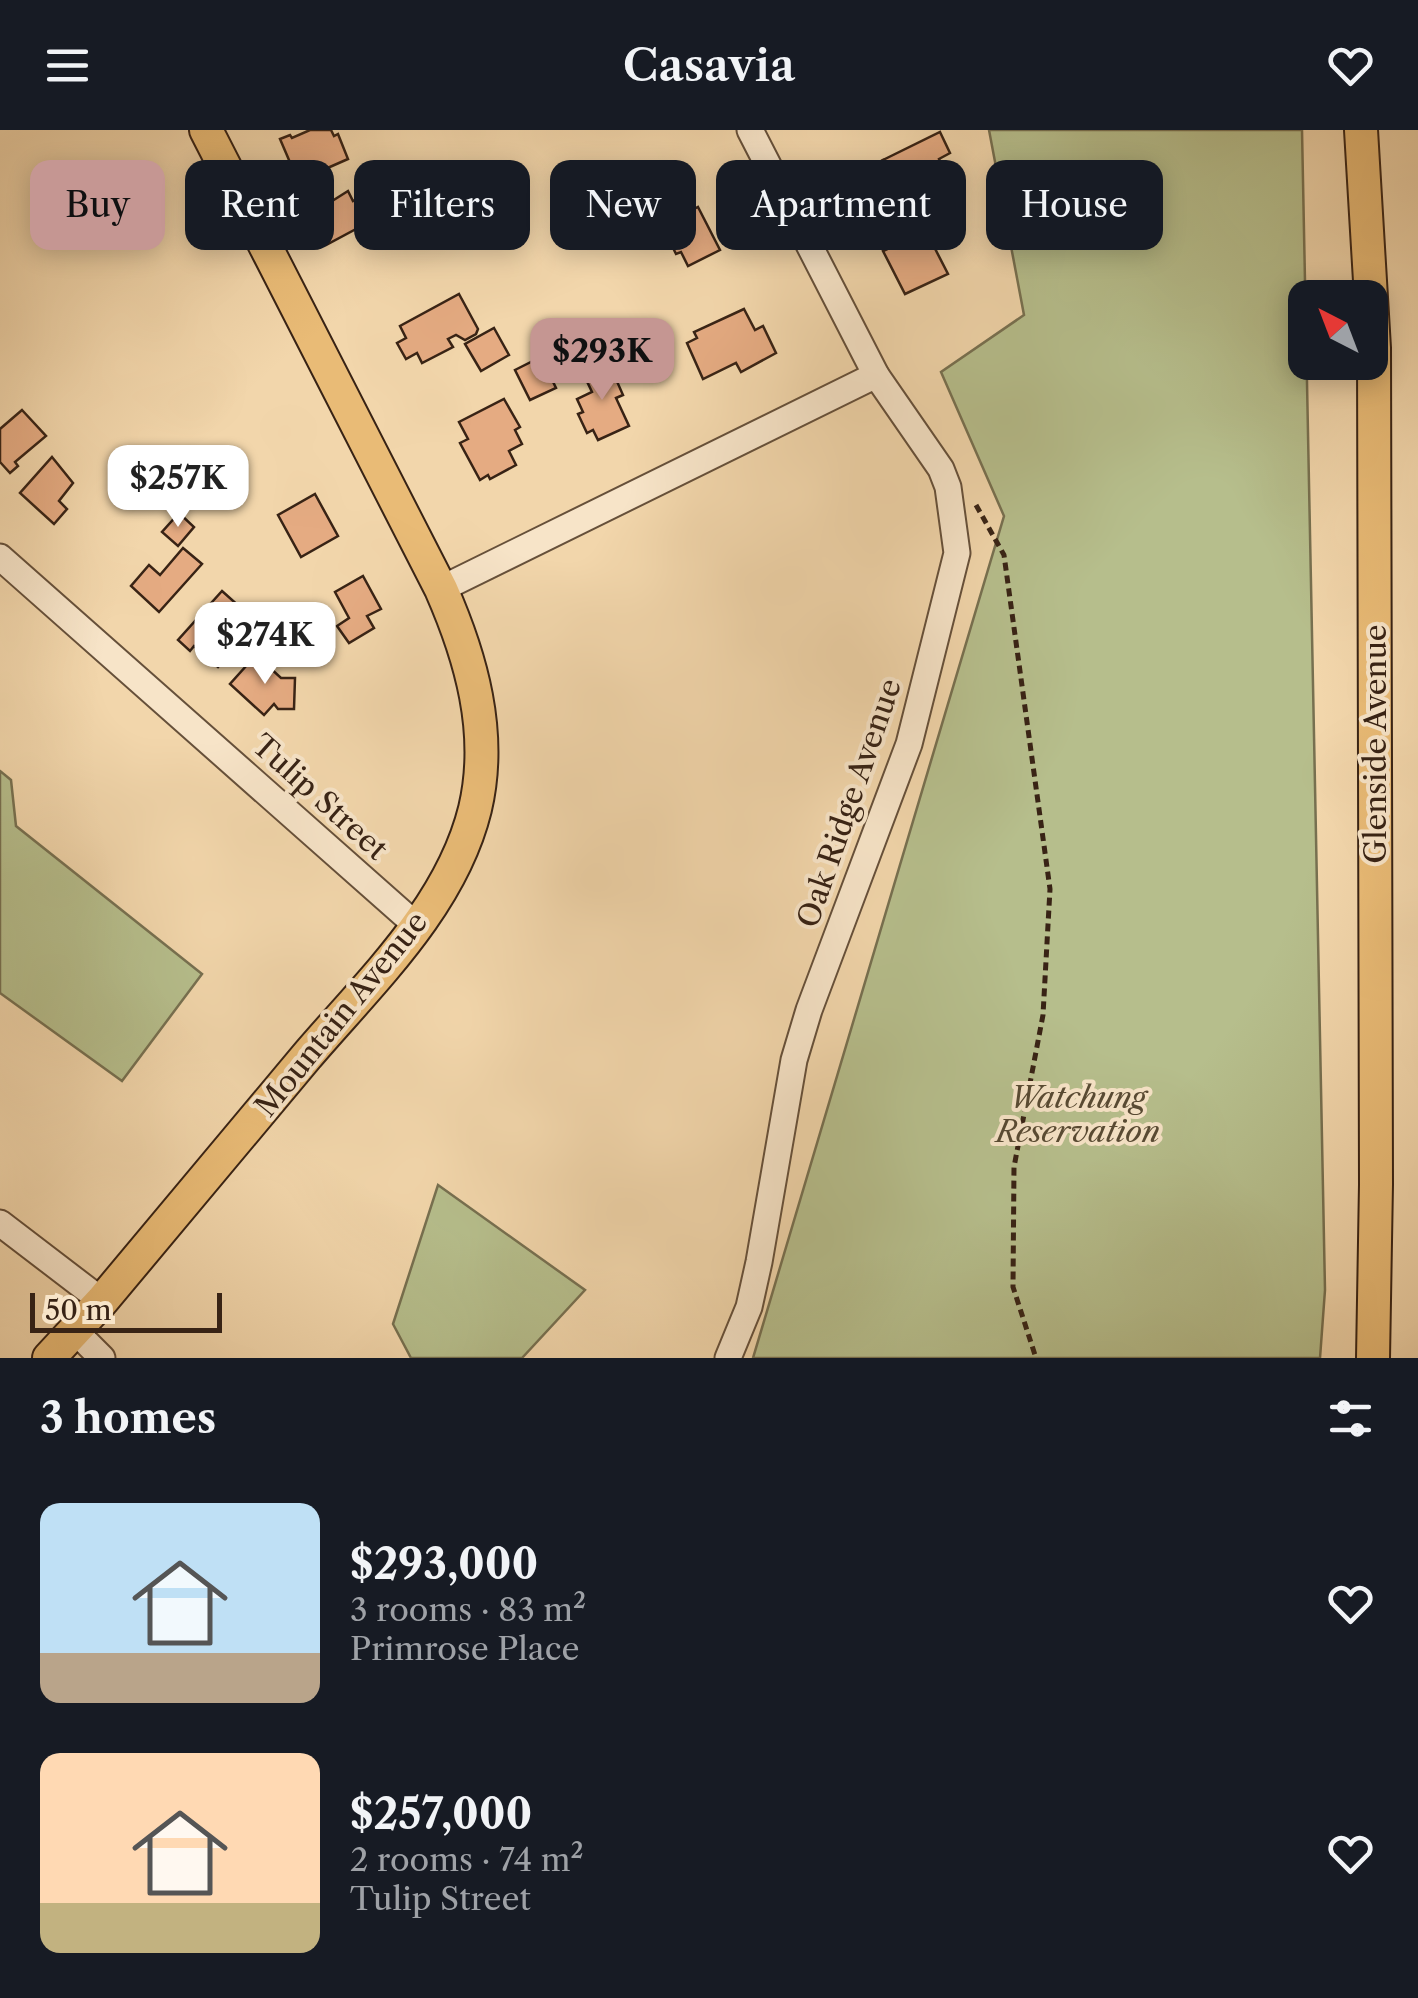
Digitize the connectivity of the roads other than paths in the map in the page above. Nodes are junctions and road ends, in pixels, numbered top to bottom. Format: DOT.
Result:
graph roads {
  1 [pos="206,130"];
  2 [pos="750,130"];
  3 [pos="1361,130"];
  4 [pos="876,376"];
  5 [pos="0,557"];
  6 [pos="442,588"];
  7 [pos="417,926"];
  8 [pos="0,1223"];
  9 [pos="102,1301"];
  10 [pos="73,1344"];
  11 [pos="49,1358"];
  12 [pos="102,1358"];
  13 [pos="728,1358"];
  14 [pos="1373,1358"];
  1 -- 6 [label="main road, Mountain Avenue"];
  2 -- 4 [label="street, Oak Ridge Avenue"];
  3 -- 14 [label="main road, Glenside Avenue"];
  4 -- 6 [label="street"];
  4 -- 13 [label="street, Oak Ridge Avenue"];
  5 -- 7 [label="street, Tulip Street"];
  6 -- 7 [label="main road, Mountain Avenue"];
  7 -- 9 [label="main road, Mountain Avenue"];
  8 -- 9 [label="street"];
  9 -- 10 [label="main road, Mountain Avenue"];
  10 -- 11 [label="main road, Mountain Avenue"];
  10 -- 12 [label="street"];
}
